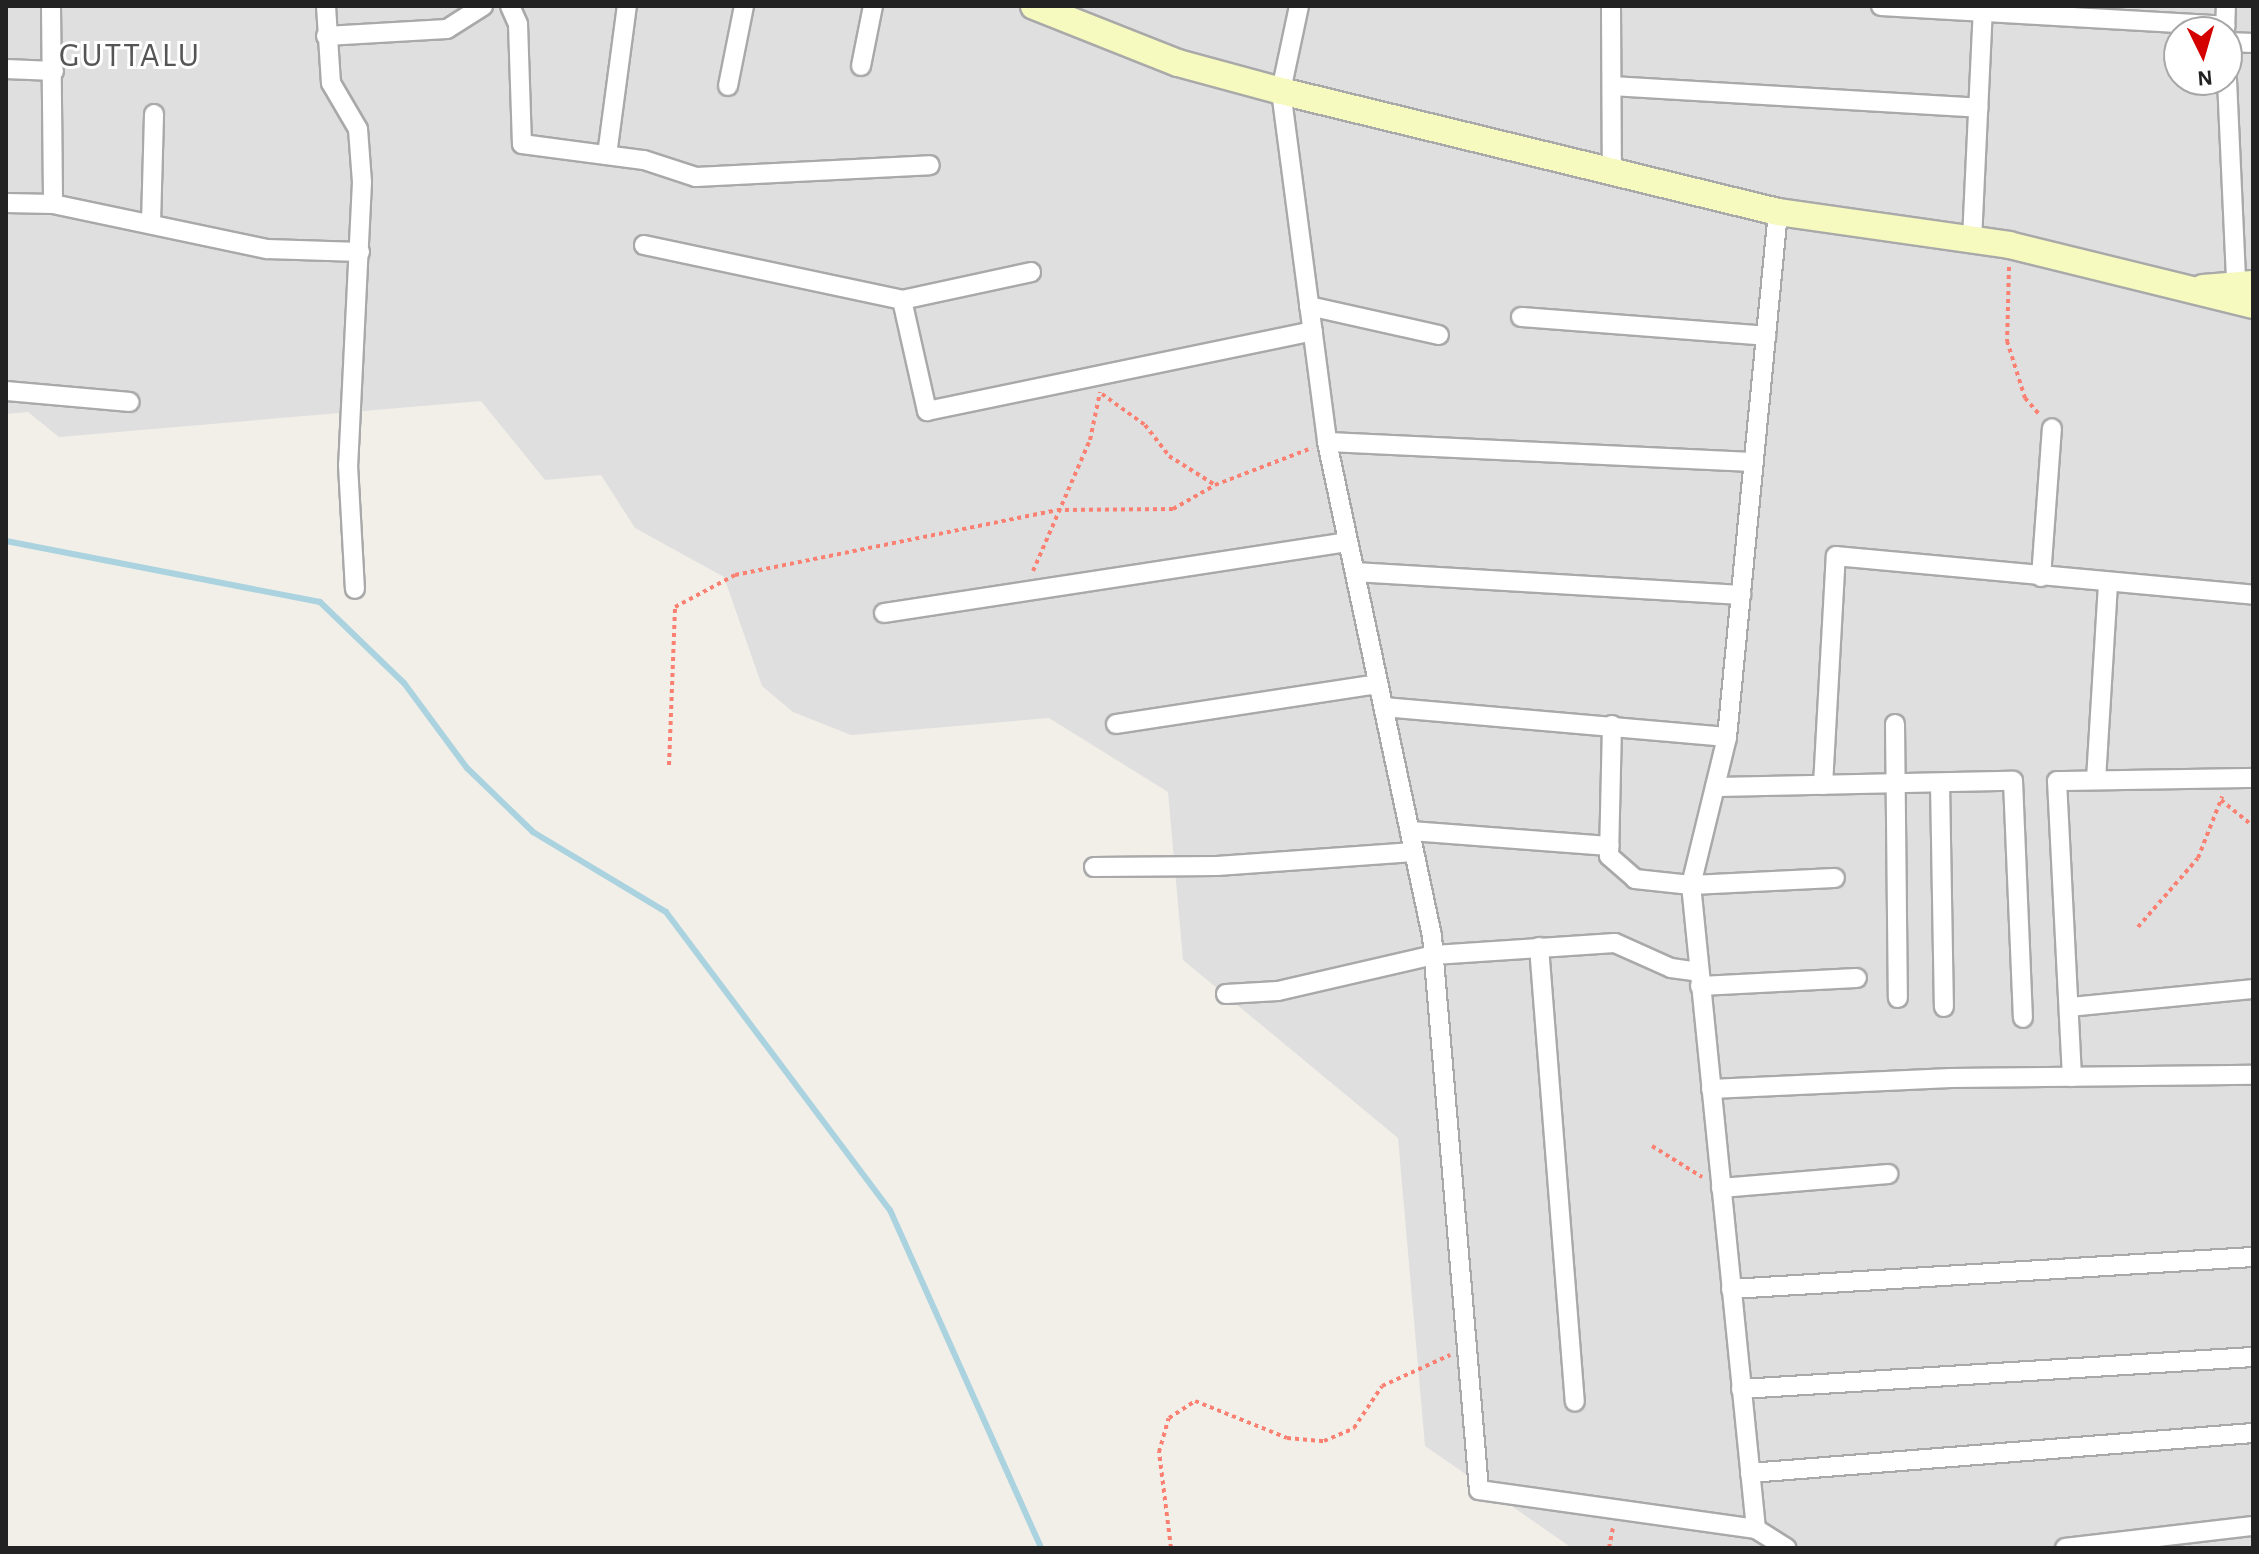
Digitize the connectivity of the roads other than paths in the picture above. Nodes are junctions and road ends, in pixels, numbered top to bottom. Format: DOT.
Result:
graph roads {
  1 [pos="51,6"];
  2 [pos="326,6"];
  3 [pos="483,6"];
  4 [pos="510,6"];
  5 [pos="627,6"];
  6 [pos="744,6"];
  7 [pos="873,6"];
  8 [pos="1034,6"];
  9 [pos="1299,6"];
  10 [pos="1611,6"];
  11 [pos="1881,6"];
  12 [pos="1983,9"];
  13 [pos="2163,27"];
  14 [pos="326,36"];
  15 [pos="861,66"];
  16 [pos="6,69"];
  17 [pos="54,71"];
  18 [pos="728,86"];
  19 [pos="1612,86"];
  20 [pos="1281,91"];
  21 [pos="2228,96"];
  22 [pos="1978,108"];
  23 [pos="154,114"];
  24 [pos="607,155"];
  25 [pos="930,165"];
  26 [pos="1612,172"];
  27 [pos="6,203"];
  28 [pos="53,204"];
  29 [pos="1778,212"];
  30 [pos="151,223"];
  31 [pos="1972,240"];
  32 [pos="644,245"];
  33 [pos="360,252"];
  34 [pos="1031,272"];
  35 [pos="2244,283"];
  36 [pos="2203,288"];
  37 [pos="902,300"];
  38 [pos="2253,305"];
  39 [pos="1309,306"];
  40 [pos="1521,317"];
  41 [pos="1313,331"];
  42 [pos="1439,335"];
  43 [pos="1766,336"];
  44 [pos="6,391"];
  45 [pos="130,402"];
  46 [pos="2052,428"];
  47 [pos="1327,442"];
  48 [pos="1754,462"];
  49 [pos="1348,542"];
  50 [pos="1355,572"];
  51 [pos="2041,577"];
  52 [pos="2108,584"];
  53 [pos="355,589"];
  54 [pos="1741,595"];
  55 [pos="2253,595"];
  56 [pos="884,613"];
  57 [pos="1378,684"];
  58 [pos="1384,707"];
  59 [pos="1116,724"];
  60 [pos="1895,724"];
  61 [pos="1612,725"];
  62 [pos="1727,737"];
  63 [pos="2253,778"];
  64 [pos="2096,780"];
  65 [pos="1896,783"];
  66 [pos="1940,783"];
  67 [pos="1823,785"];
  68 [pos="1715,787"];
  69 [pos="1410,831"];
  70 [pos="1609,846"];
  71 [pos="1414,852"];
  72 [pos="1094,867"];
  73 [pos="1835,878"];
  74 [pos="1691,885"];
  75 [pos="1539,947"];
  76 [pos="1434,955"];
  77 [pos="1857,978"];
  78 [pos="1700,979"];
  79 [pos="2253,989"];
  80 [pos="1226,994"];
  81 [pos="1898,998"];
  82 [pos="1944,1007"];
  83 [pos="2070,1007"];
  84 [pos="2023,1018"];
  85 [pos="2253,1075"];
  86 [pos="2072,1077"];
  87 [pos="1711,1089"];
  88 [pos="1888,1174"];
  89 [pos="1720,1183"];
  90 [pos="2253,1257"];
  91 [pos="1731,1289"];
  92 [pos="2253,1357"];
  93 [pos="1741,1389"];
  94 [pos="1575,1402"];
  95 [pos="2253,1433"];
  96 [pos="1750,1473"];
  97 [pos="2253,1526"];
  98 [pos="1756,1529"];
  99 [pos="1787,1548"];
  100 [pos="2065,1548"];
  1 -- 17 [label="street"];
  2 -- 14 [label="street"];
  3 -- 14 [label="street"];
  4 -- 24 [label="street"];
  5 -- 24 [label="street"];
  6 -- 18 [label="street"];
  7 -- 15 [label="street"];
  8 -- 20 [label="main road"];
  9 -- 20 [label="street"];
  10 -- 19 [label="street"];
  11 -- 12 [label="street"];
  12 -- 13 [label="street"];
  12 -- 22 [label="street"];
  14 -- 33 [label="street"];
  16 -- 17 [label="street"];
  17 -- 28 [label="street"];
  19 -- 22 [label="street"];
  19 -- 26 [label="street"];
  20 -- 26 [label="main road"];
  20 -- 39 [label="street"];
  21 -- 35 [label="street"];
  22 -- 31 [label="street"];
  23 -- 30 [label="street"];
  24 -- 25 [label="street"];
  26 -- 29 [label="main road"];
  27 -- 28 [label="street"];
  28 -- 30 [label="street"];
  29 -- 31 [label="main road"];
  29 -- 43 [label="street"];
  30 -- 33 [label="street"];
  31 -- 36 [label="main road"];
  32 -- 37 [label="street"];
  33 -- 53 [label="street"];
  34 -- 37 [label="street"];
  35 -- 36 [label="main road"];
  36 -- 38 [label="main road"];
  37 -- 41 [label="street"];
  39 -- 41 [label="street"];
  39 -- 42 [label="street"];
  40 -- 43 [label="street"];
  41 -- 47 [label="street"];
  43 -- 48 [label="street"];
  44 -- 45 [label="street"];
  46 -- 51 [label="street"];
  47 -- 48 [label="street"];
  47 -- 49 [label="street"];
  48 -- 54 [label="street"];
  49 -- 50 [label="street"];
  49 -- 56 [label="street"];
  50 -- 54 [label="street"];
  50 -- 57 [label="street"];
  51 -- 52 [label="street"];
  51 -- 67 [label="street"];
  52 -- 55 [label="street"];
  52 -- 64 [label="street"];
  54 -- 62 [label="street"];
  57 -- 58 [label="street"];
  57 -- 59 [label="street"];
  58 -- 61 [label="street"];
  58 -- 69 [label="street"];
  60 -- 65 [label="street"];
  61 -- 62 [label="street"];
  61 -- 70 [label="street"];
  62 -- 68 [label="street"];
  63 -- 64 [label="street"];
  64 -- 83 [label="street"];
  65 -- 66 [label="street"];
  65 -- 67 [label="street"];
  65 -- 81 [label="street"];
  66 -- 82 [label="street"];
  66 -- 84 [label="street"];
  67 -- 68 [label="street"];
  68 -- 74 [label="street"];
  69 -- 70 [label="street"];
  69 -- 71 [label="street"];
  70 -- 74 [label="street"];
  71 -- 72 [label="street"];
  71 -- 76 [label="street"];
  73 -- 74 [label="street"];
  74 -- 78 [label="street"];
  75 -- 76 [label="street"];
  75 -- 78 [label="street"];
  75 -- 94 [label="street"];
  76 -- 80 [label="street"];
  76 -- 98 [label="street"];
  77 -- 78 [label="street"];
  78 -- 87 [label="street"];
  79 -- 83 [label="street"];
  83 -- 86 [label="street"];
  85 -- 86 [label="street"];
  86 -- 87 [label="street"];
  87 -- 89 [label="street"];
  88 -- 89 [label="street"];
  89 -- 91 [label="street"];
  90 -- 91 [label="street"];
  91 -- 93 [label="street"];
  92 -- 93 [label="street"];
  93 -- 96 [label="street"];
  95 -- 96 [label="street"];
  96 -- 98 [label="street"];
  97 -- 100 [label="street"];
  98 -- 99 [label="street"];
}
